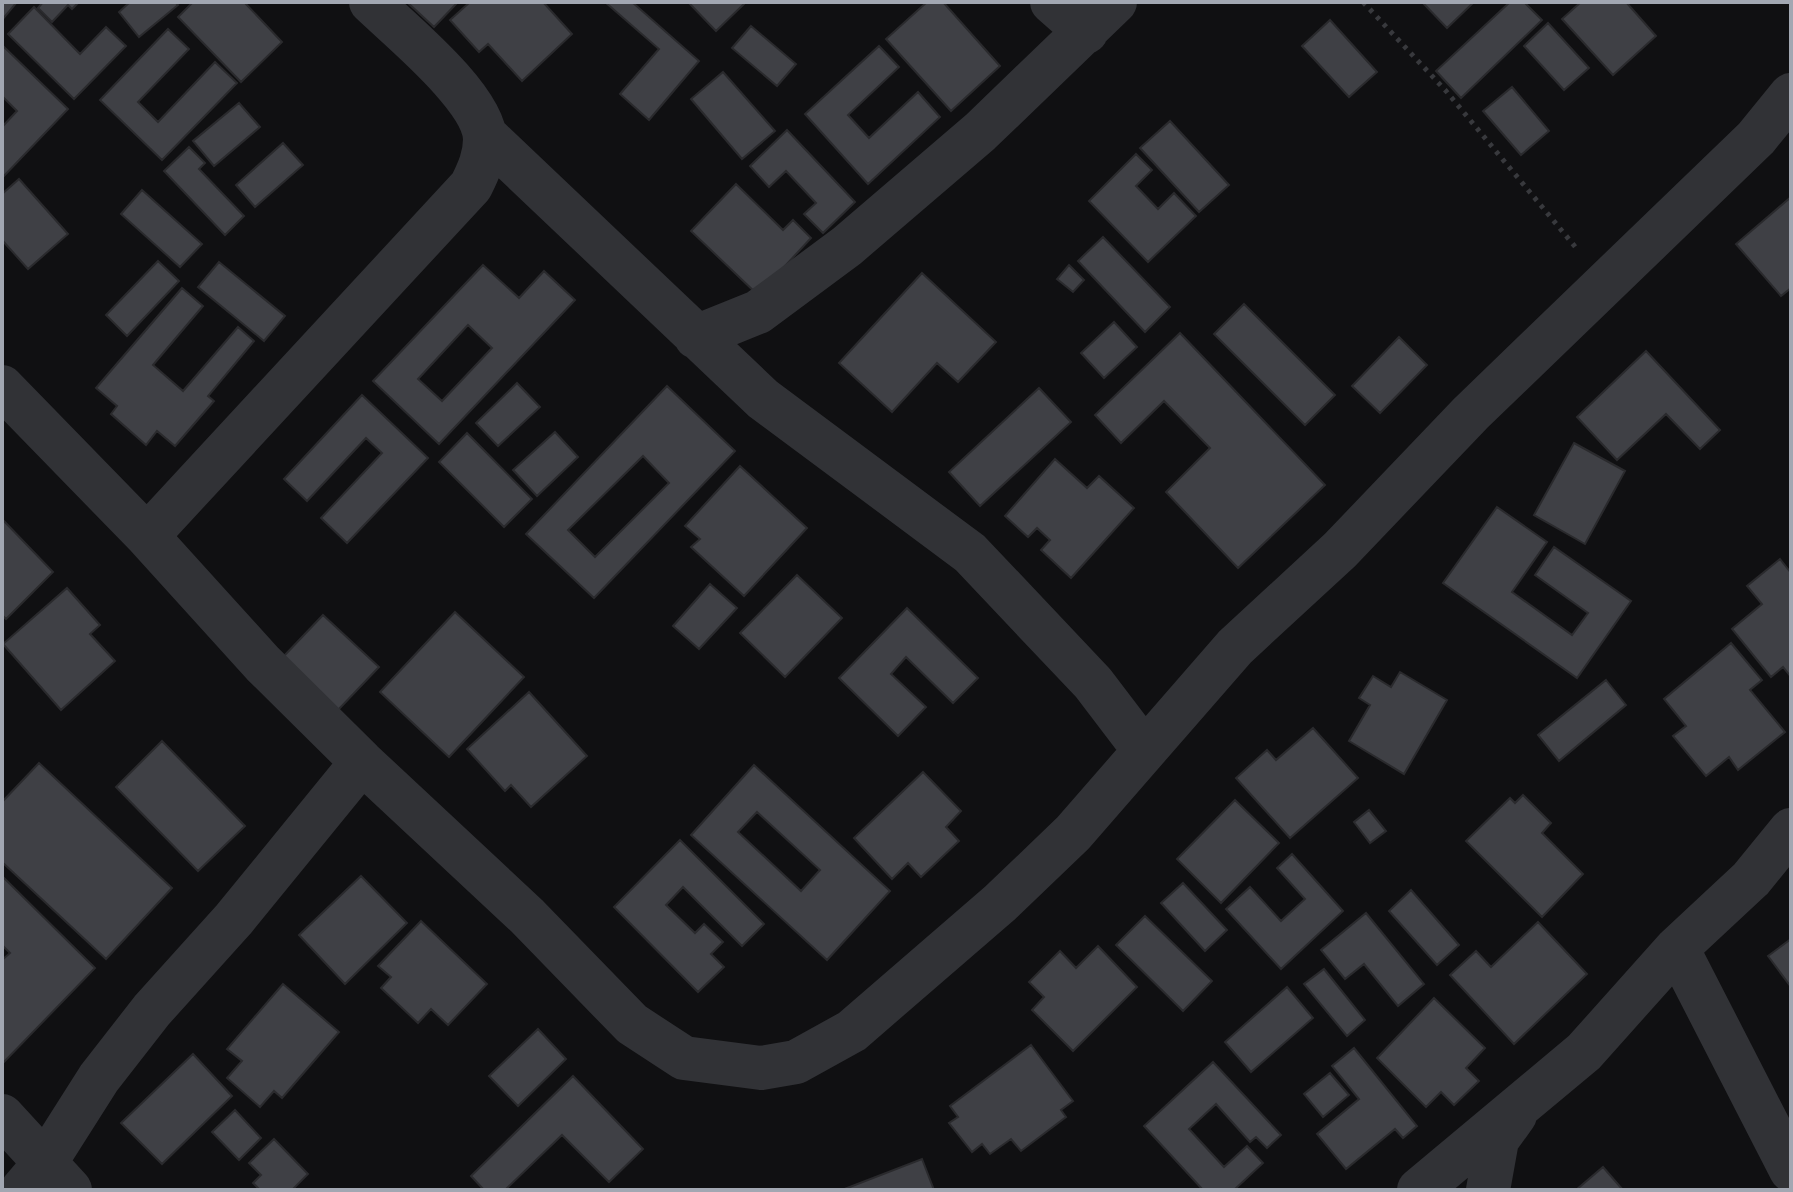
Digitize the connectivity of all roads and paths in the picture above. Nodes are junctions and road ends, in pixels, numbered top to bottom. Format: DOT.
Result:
graph roads {
  1 [pos="371,2"];
  2 [pos="1052,2"];
  3 [pos="1363,2"];
  4 [pos="1100,17"];
  5 [pos="1791,95"];
  6 [pos="485,135"];
  7 [pos="1604,283"];
  8 [pos="696,337"];
  9 [pos="2,387"];
  10 [pos="147,536"];
  11 [pos="1144,750"];
  12 [pos="362,762"];
  13 [pos="1791,830"];
  14 [pos="1677,948"];
  15 [pos="1527,1098"];
  16 [pos="2,1116"];
  17 [pos="1791,1170"];
  18 [pos="45,1181"];
  19 [pos="1419,1190"];
  20 [pos="1488,1190"];
  1 -- 6 [label="street"];
  2 -- 4 [label="street"];
  3 -- 7 [label="path"];
  4 -- 8 [label="street"];
  5 -- 7 [label="street"];
  6 -- 8 [label="street"];
  6 -- 10 [label="street"];
  7 -- 11 [label="street"];
  8 -- 11 [label="street"];
  9 -- 10 [label="street"];
  10 -- 12 [label="street"];
  11 -- 12 [label="street"];
  12 -- 18 [label="street"];
  13 -- 14 [label="street"];
  14 -- 15 [label="street"];
  14 -- 17 [label="street"];
  15 -- 19 [label="street"];
  15 -- 20 [label="street"];
  16 -- 18 [label="street"];
}
